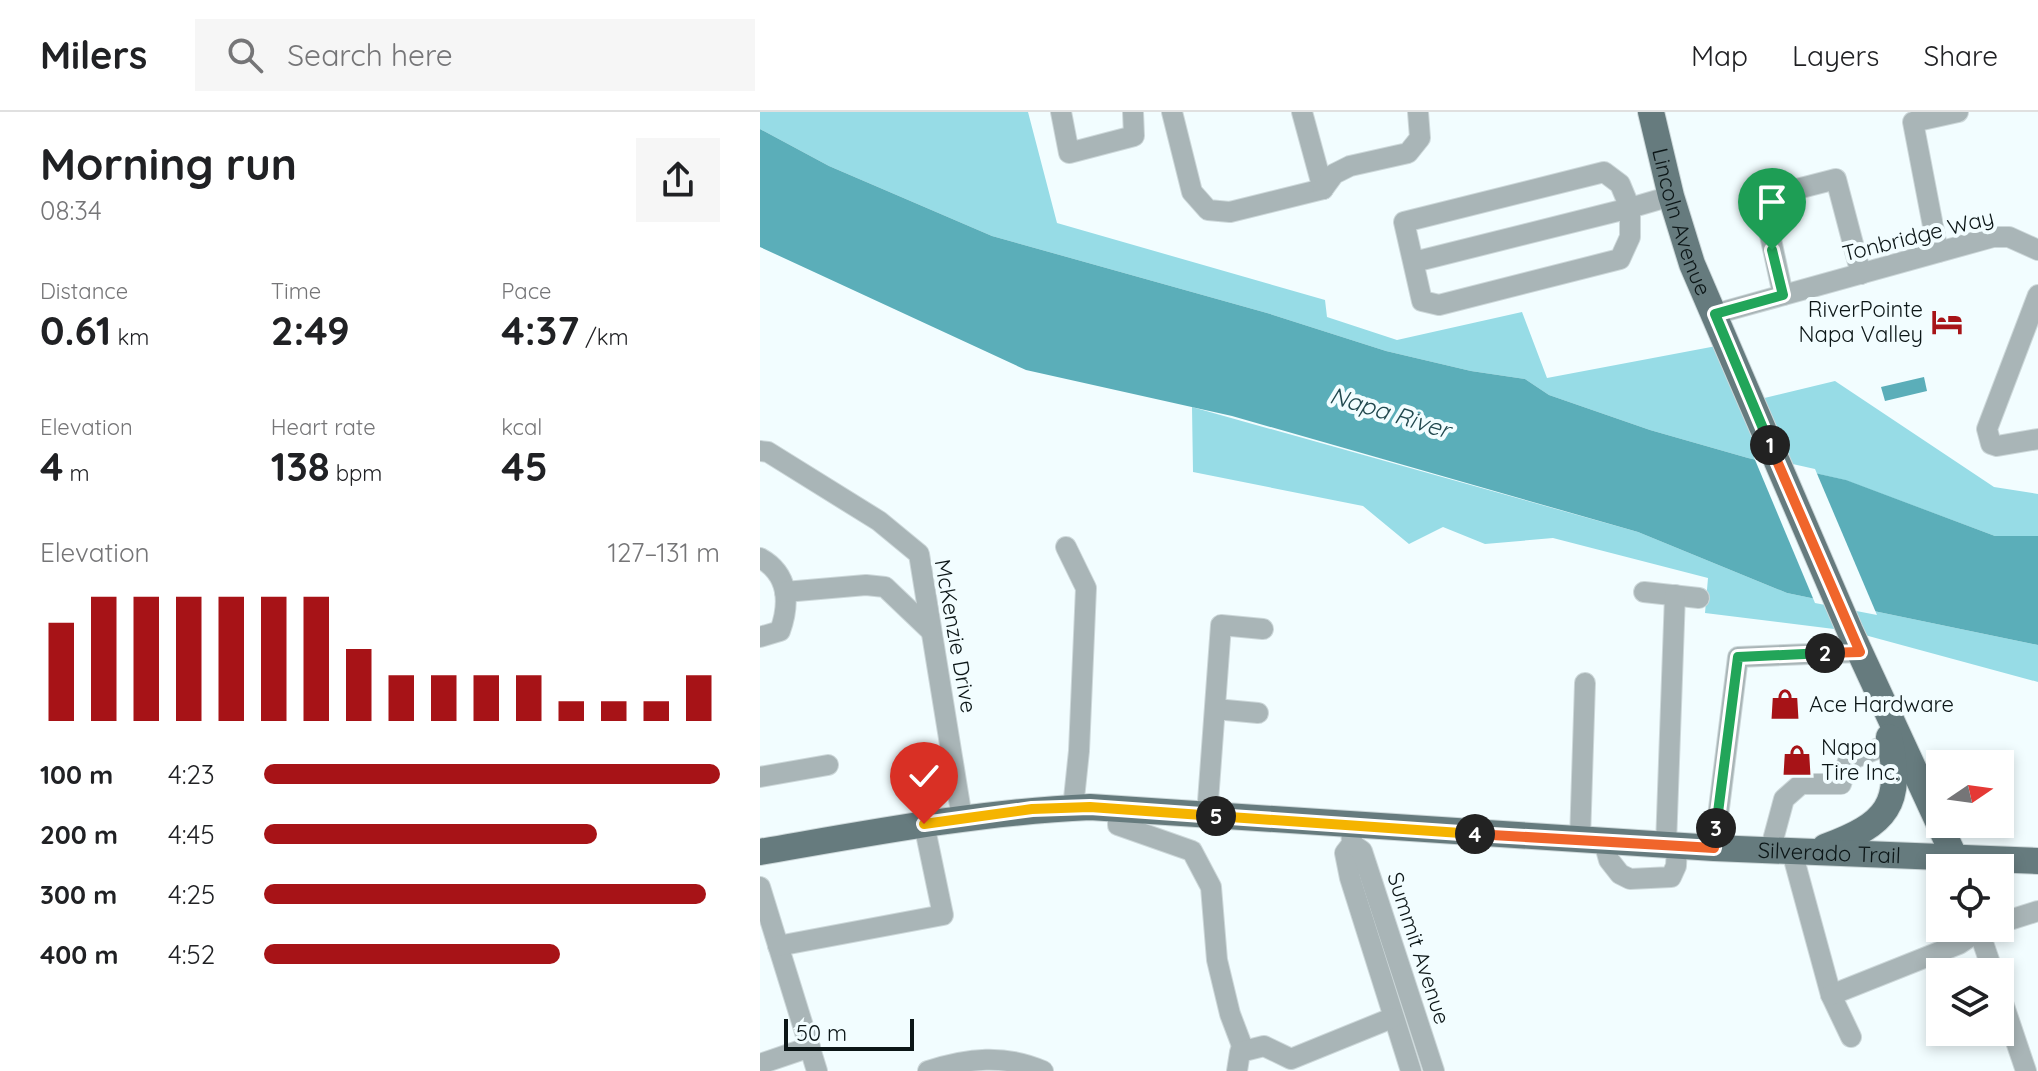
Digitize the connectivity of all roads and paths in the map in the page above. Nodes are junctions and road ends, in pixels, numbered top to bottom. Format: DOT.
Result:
graph roads {
  1 [pos="1061,112"];
  2 [pos="1133,112"];
  3 [pos="1172,112"];
  4 [pos="1302,112"];
  5 [pos="1418,112"];
  6 [pos="1651,112"];
  7 [pos="1958,112"];
  8 [pos="1323,189"];
  9 [pos="1671,196"];
  10 [pos="1630,208"];
  11 [pos="2038,250"];
  12 [pos="1938,252"];
  13 [pos="1414,262"];
  14 [pos="1861,274"];
  15 [pos="1783,295"];
  16 [pos="2038,295"];
  17 [pos="1715,314"];
  18 [pos="2038,439"];
  19 [pos="760,451"];
  20 [pos="1066,547"];
  21 [pos="760,558"];
  22 [pos="785,592"];
  23 [pos="1644,592"];
  24 [pos="1675,595"];
  25 [pos="1699,598"];
  26 [pos="929,629"];
  27 [pos="1263,629"];
  28 [pos="760,637"];
  29 [pos="1855,641"];
  30 [pos="1585,683"];
  31 [pos="1880,698"];
  32 [pos="1215,709"];
  33 [pos="1258,713"];
  34 [pos="1891,743"];
  35 [pos="828,765"];
  36 [pos="760,777"];
  37 [pos="1073,808"];
  38 [pos="1118,809"];
  39 [pos="1207,815"];
  40 [pos="962,818"];
  41 [pos="924,824"];
  42 [pos="1351,835"];
  43 [pos="1592,841"];
  44 [pos="1671,846"];
  45 [pos="1714,848"];
  46 [pos="760,852"];
  47 [pos="1791,852"];
  48 [pos="1952,854"];
  49 [pos="1926,860"];
  50 [pos="2014,861"];
  51 [pos="2038,861"];
  52 [pos="760,887"];
  53 [pos="2038,911"];
  54 [pos="2014,919"];
  55 [pos="1962,942"];
  56 [pos="778,946"];
  57 [pos="1831,995"];
  58 [pos="1392,1018"];
  59 [pos="2014,1035"];
  60 [pos="1851,1037"];
  61 [pos="810,1047"];
  62 [pos="1244,1051"];
  63 [pos="760,1064"];
  64 [pos="1290,1065"];
  65 [pos="817,1071"];
  66 [pos="928,1071"];
  67 [pos="1043,1071"];
  68 [pos="1237,1071"];
  69 [pos="1411,1071"];
  70 [pos="1434,1071"];
  71 [pos="2026,1071"];
  1 -- 2 [label="street"];
  3 -- 8 [label="street"];
  4 -- 8 [label="street"];
  5 -- 8 [label="street"];
  6 -- 9 [label="main road, Lincoln Avenue"];
  7 -- 12 [label="street"];
  9 -- 10 [label="street"];
  9 -- 17 [label="main road, Lincoln Avenue"];
  10 -- 13 [label="street"];
  10 -- 13 [label="street"];
  10 -- 13 [label="street"];
  11 -- 12 [label="street, Tonbridge Way"];
  12 -- 14 [label="street, Tonbridge Way"];
  14 -- 15 [label="street, Tonbridge Way"];
  14 -- 15 [label="street"];
  15 -- 17 [label="street, Tonbridge Way"];
  16 -- 18 [label="street"];
  17 -- 29 [label="main road, Lincoln Avenue"];
  19 -- 26 [label="street, McKenzie Drive"];
  20 -- 37 [label="street"];
  21 -- 22 [label="street"];
  22 -- 26 [label="street"];
  22 -- 28 [label="street"];
  23 -- 24 [label="street"];
  24 -- 25 [label="street"];
  24 -- 44 [label="street"];
  26 -- 40 [label="street, McKenzie Drive"];
  27 -- 32 [label="street"];
  29 -- 31 [label="main road, Lincoln Avenue"];
  29 -- 45 [label="street"];
  30 -- 43 [label="street"];
  31 -- 34 [label="main road"];
  31 -- 48 [label="main road, Lincoln Avenue"];
  32 -- 33 [label="street"];
  32 -- 39 [label="street"];
  34 -- 47 [label="main road"];
  34 -- 47 [label="street"];
  35 -- 36 [label="street"];
  37 -- 38 [label="main road, Silverado Trail"];
  37 -- 40 [label="main road, Silverado Trail"];
  38 -- 39 [label="main road, Silverado Trail"];
  38 -- 62 [label="street"];
  39 -- 42 [label="main road, Silverado Trail"];
  40 -- 41 [label="main road, Silverado Trail"];
  41 -- 46 [label="main road, Silverado Trail"];
  41 -- 56 [label="street"];
  42 -- 43 [label="main road, Silverado Trail"];
  42 -- 58 [label="street, Summit Avenue"];
  42 -- 70 [label="street, Summit Avenue"];
  43 -- 44 [label="main road, Silverado Trail"];
  43 -- 44 [label="street"];
  44 -- 45 [label="main road, Silverado Trail"];
  45 -- 47 [label="main road, Silverado Trail"];
  47 -- 49 [label="main road, Silverado Trail"];
  47 -- 57 [label="street"];
  50 -- 51 [label="main road, Silverado Trail"];
  52 -- 56 [label="street"];
  53 -- 54 [label="street"];
  55 -- 57 [label="street"];
  56 -- 61 [label="street"];
  57 -- 60 [label="street"];
  58 -- 64 [label="street"];
  58 -- 69 [label="street, Summit Avenue"];
  59 -- 71 [label="street"];
  61 -- 63 [label="street"];
  61 -- 65 [label="street"];
  62 -- 64 [label="street"];
  62 -- 68 [label="street"];
  66 -- 67 [label="street"];
}
